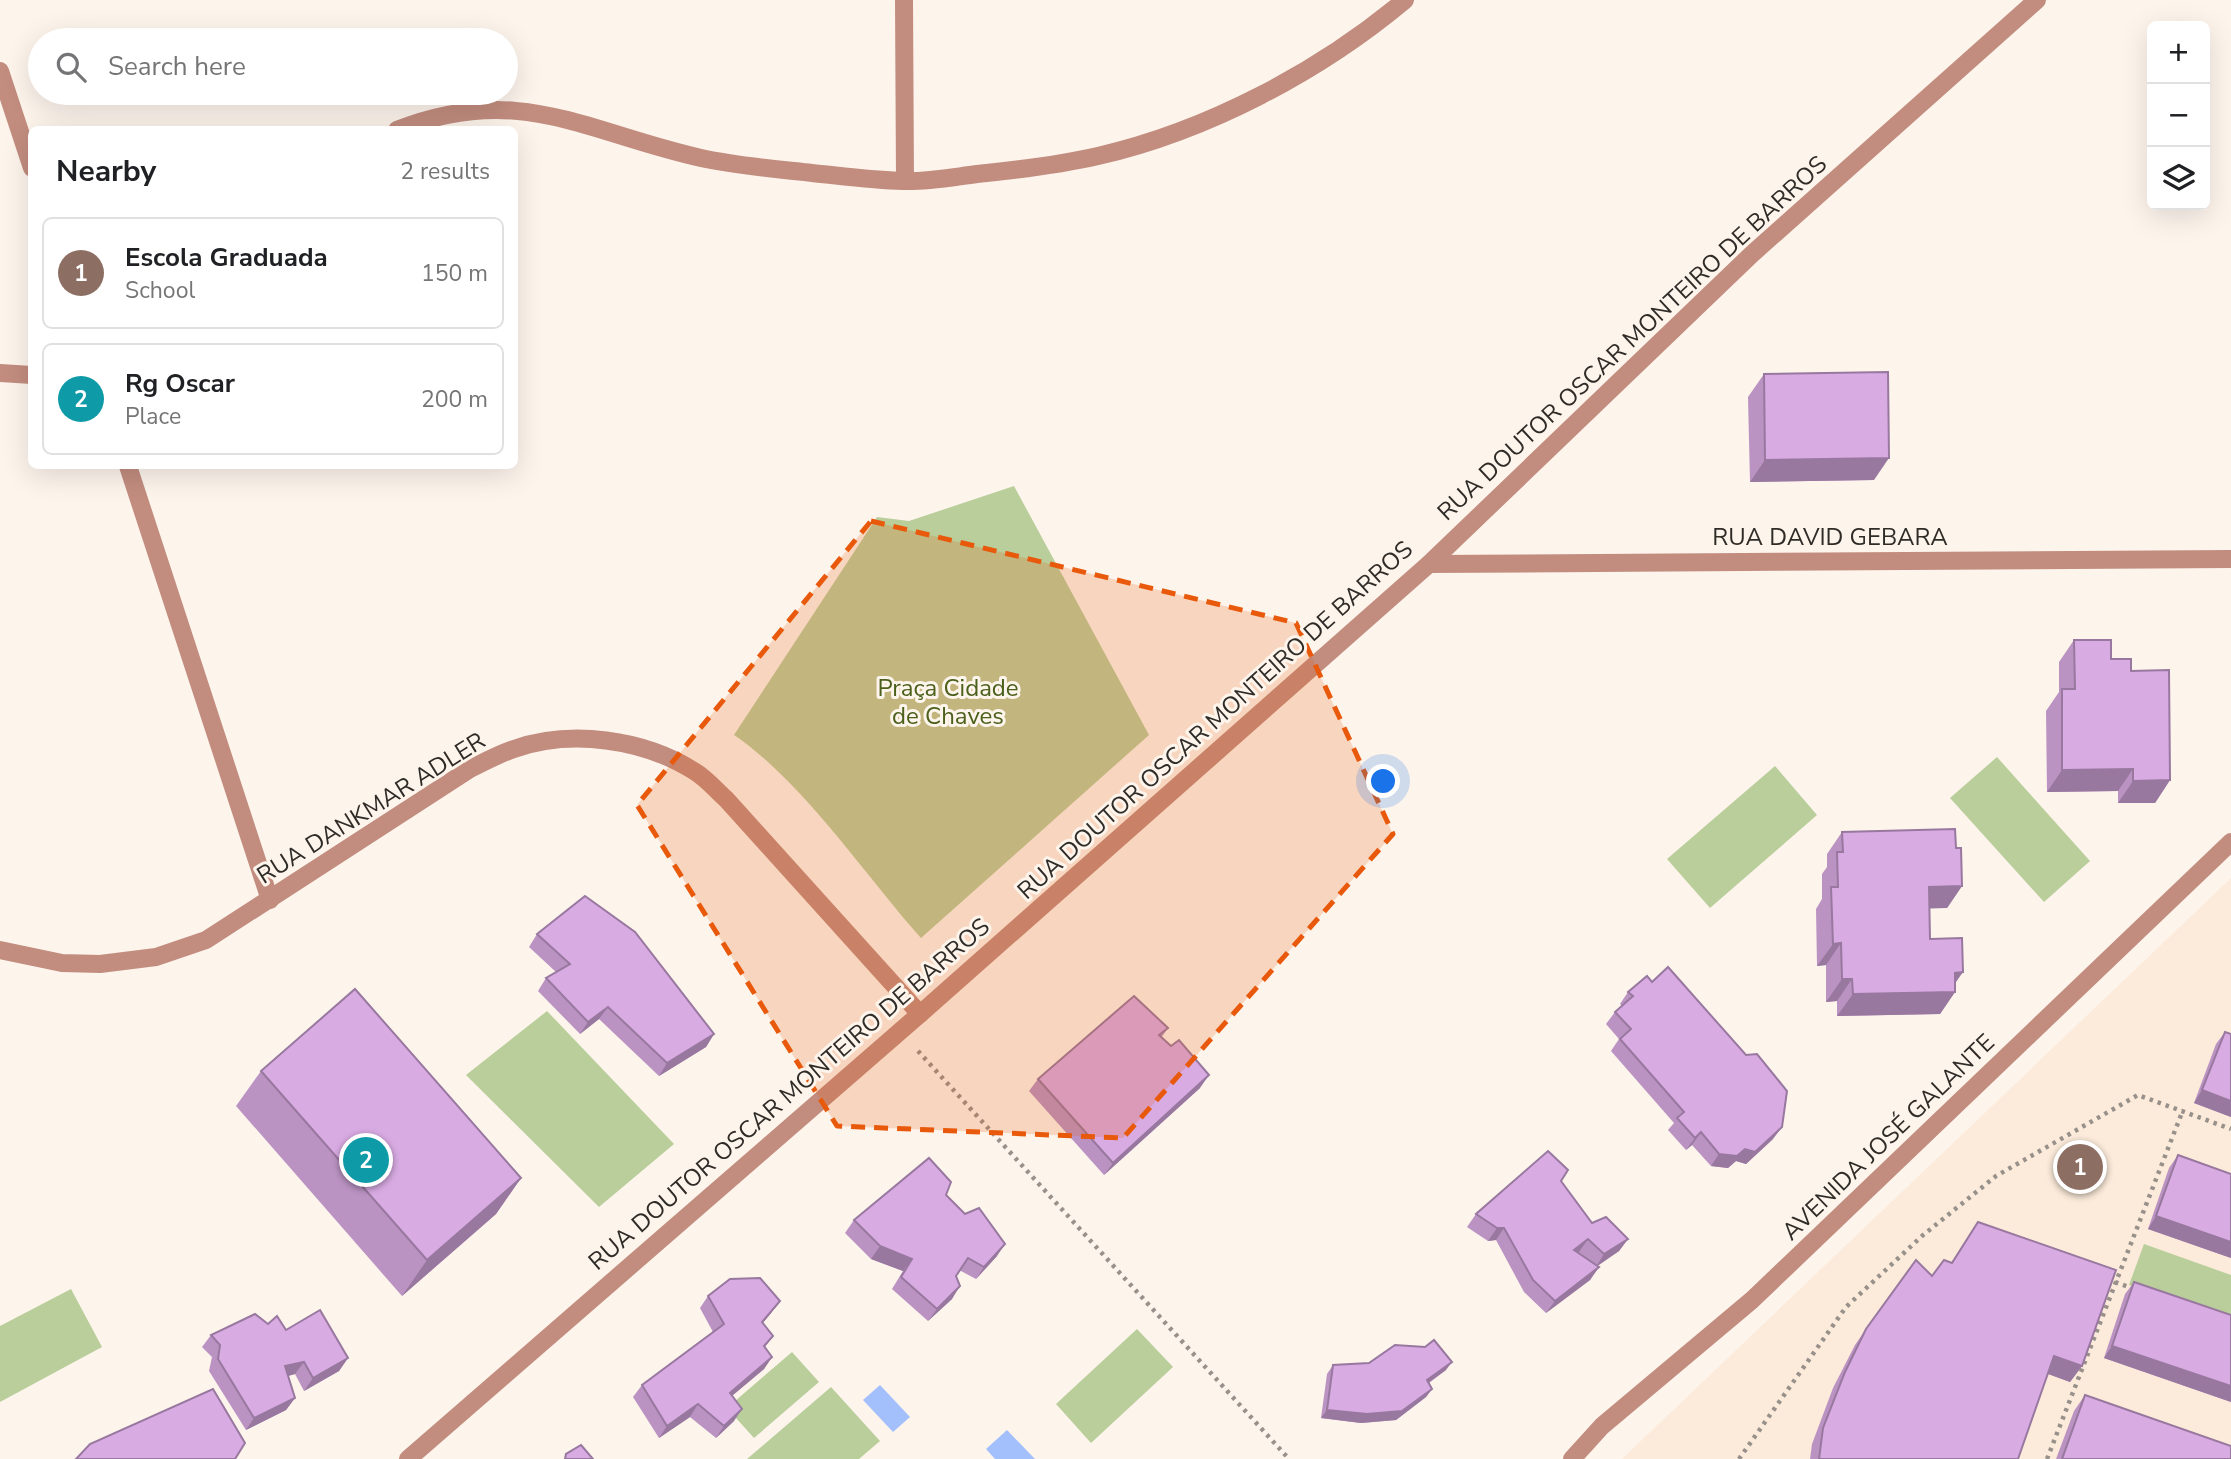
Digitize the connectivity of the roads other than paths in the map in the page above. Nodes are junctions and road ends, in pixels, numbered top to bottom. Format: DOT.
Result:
graph roads {
  1 [pos="904,0"];
  2 [pos="1405,0"];
  3 [pos="2037,0"];
  4 [pos="0,71"];
  5 [pos="407,126"];
  6 [pos="28,156"];
  7 [pos="905,181"];
  8 [pos="0,373"];
  9 [pos="28,375"];
  10 [pos="129,469"];
  11 [pos="2231,559"];
  12 [pos="1429,564"];
  13 [pos="2231,842"];
  14 [pos="270,900"];
  15 [pos="0,950"];
  16 [pos="920,1014"];
  17 [pos="408,1459"];
  18 [pos="1572,1459"];
  1 -- 7 [label="street"];
  2 -- 7 [label="street"];
  3 -- 12 [label="street, RUA DOUTOR OSCAR MONTEIRO DE BARROS"];
  4 -- 6 [label="street"];
  5 -- 7 [label="street"];
  8 -- 9 [label="street"];
  10 -- 14 [label="street"];
  11 -- 12 [label="street, RUA DAVID GEBARA"];
  12 -- 16 [label="street, RUA DOUTOR OSCAR MONTEIRO DE BARROS"];
  13 -- 18 [label="street, AVENIDA JOSÉ GALANTE"];
  14 -- 15 [label="street, RUA DANKMAR ADLER"];
  14 -- 16 [label="street, RUA DANKMAR ADLER"];
  16 -- 17 [label="street, RUA DOUTOR OSCAR MONTEIRO DE BARROS"];
}
